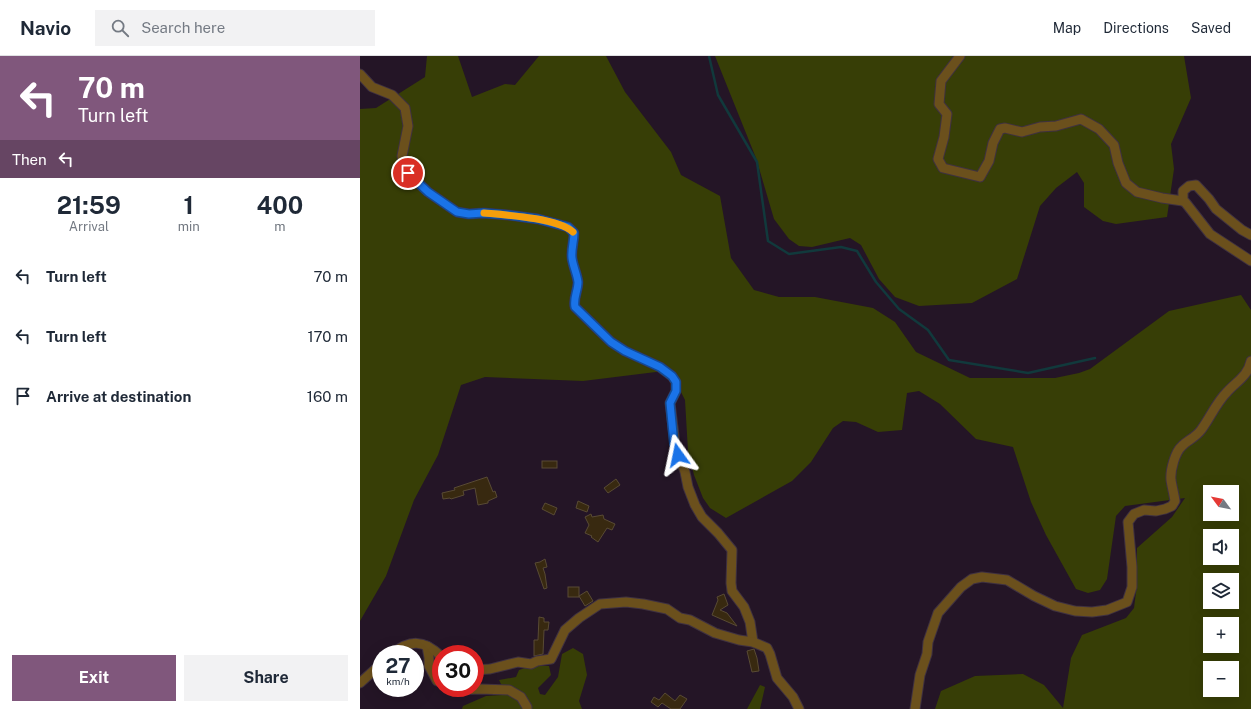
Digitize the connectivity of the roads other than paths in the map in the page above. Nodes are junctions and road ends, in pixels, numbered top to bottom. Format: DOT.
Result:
graph roads {
  1 [pos="960,56"];
  2 [pos="360,74"];
  3 [pos="1183,201"];
  4 [pos="1251,235"];
  5 [pos="1251,261"];
  6 [pos="1251,361"];
  7 [pos="753,642"];
  8 [pos="405,645"];
  9 [pos="427,646"];
  10 [pos="432,650"];
  11 [pos="484,669"];
  12 [pos="432,672"];
  13 [pos="372,673"];
  14 [pos="360,684"];
  15 [pos="484,689"];
  16 [pos="527,709"];
  17 [pos="799,709"];
  18 [pos="915,709"];
  1 -- 3 [label="street"];
  2 -- 7 [label="street"];
  3 -- 4 [label="street"];
  3 -- 5 [label="street"];
  6 -- 18 [label="street"];
  7 -- 11 [label="street"];
  7 -- 17 [label="street"];
  8 -- 9 [label="street"];
  9 -- 10 [label="street"];
  9 -- 12 [label="street"];
  13 -- 14 [label="street"];
  15 -- 16 [label="street"];
}
